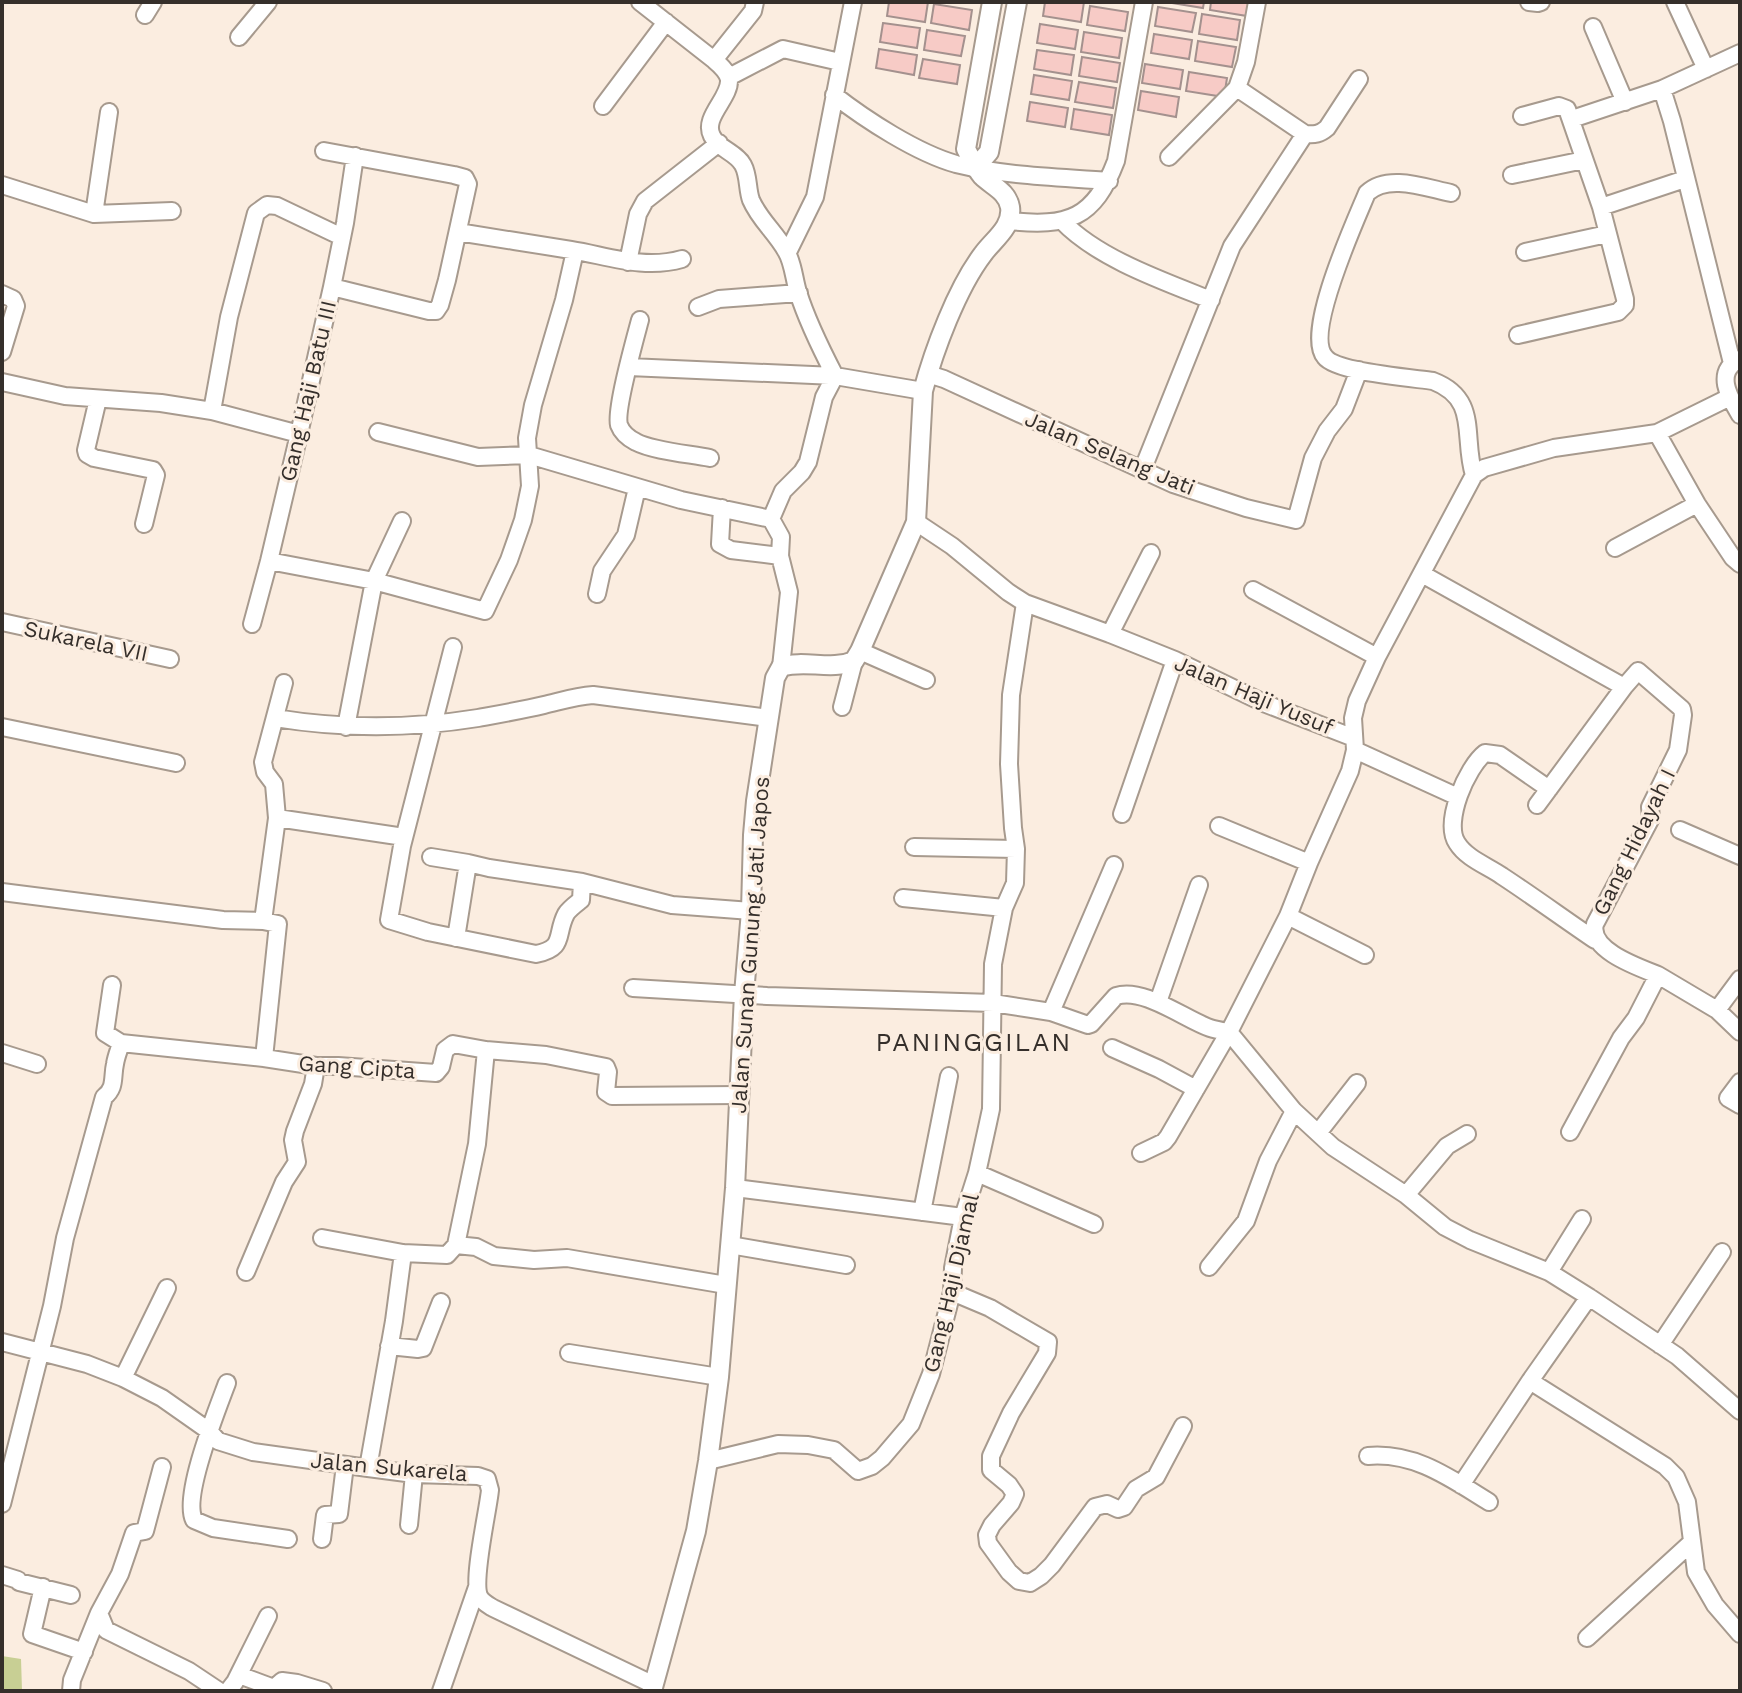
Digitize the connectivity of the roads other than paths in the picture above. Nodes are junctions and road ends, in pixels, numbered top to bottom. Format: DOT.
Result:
graph roads {
  1 [pos="268,2"];
  2 [pos="755,2"];
  3 [pos="853,2"];
  4 [pos="992,2"];
  5 [pos="1017,2"];
  6 [pos="1144,2"];
  7 [pos="1257,2"];
  8 [pos="1529,2"];
  9 [pos="1541,2"];
  10 [pos="1675,2"];
  11 [pos="647,4"];
  12 [pos="666,22"];
  13 [pos="1593,27"];
  14 [pos="239,37"];
  15 [pos="1740,53"];
  16 [pos="714,60"];
  17 [pos="840,62"];
  18 [pos="980,69"];
  19 [pos="1706,69"];
  20 [pos="1003,74"];
  21 [pos="729,77"];
  22 [pos="1359,79"];
  23 [pos="1237,88"];
  24 [pos="1662,89"];
  25 [pos="834,95"];
  26 [pos="1625,102"];
  27 [pos="603,106"];
  28 [pos="109,112"];
  29 [pos="1522,116"];
  30 [pos="1572,119"];
  31 [pos="1305,134"];
  32 [pos="719,143"];
  33 [pos="324,151"];
  34 [pos="355,156"];
  35 [pos="1169,157"];
  36 [pos="1584,160"];
  37 [pos="975,168"];
  38 [pos="1512,175"];
  39 [pos="1685,179"];
  40 [pos="1109,181"];
  41 [pos="2,185"];
  42 [pos="1451,193"];
  43 [pos="1601,207"];
  44 [pos="172,211"];
  45 [pos="94,214"];
  46 [pos="1009,221"];
  47 [pos="1062,221"];
  48 [pos="458,232"];
  49 [pos="1607,234"];
  50 [pos="342,237"];
  51 [pos="575,251"];
  52 [pos="788,252"];
  53 [pos="1525,252"];
  54 [pos="682,259"];
  55 [pos="628,262"];
  56 [pos="332,287"];
  57 [pos="799,293"];
  58 [pos="2,294"];
  59 [pos="1211,300"];
  60 [pos="698,307"];
  61 [pos="640,320"];
  62 [pos="1518,335"];
  63 [pos="2,352"];
  64 [pos="1736,361"];
  65 [pos="629,367"];
  66 [pos="1359,370"];
  67 [pos="835,376"];
  68 [pos="2,382"];
  69 [pos="926,383"];
  70 [pos="1730,397"];
  71 [pos="98,399"];
  72 [pos="212,411"];
  73 [pos="1740,415"];
  74 [pos="378,432"];
  75 [pos="299,434"];
  76 [pos="1661,440"];
  77 [pos="529,455"];
  78 [pos="710,458"];
  79 [pos="1142,471"];
  80 [pos="1479,472"];
  81 [pos="637,488"];
  82 [pos="1697,504"];
  83 [pos="722,508"];
  84 [pos="771,519"];
  85 [pos="402,521"];
  86 [pos="916,522"];
  87 [pos="144,524"];
  88 [pos="1615,548"];
  89 [pos="1151,553"];
  90 [pos="780,556"];
  91 [pos="269,561"];
  92 [pos="1740,564"];
  93 [pos="1422,574"];
  94 [pos="374,581"];
  95 [pos="1253,590"];
  96 [pos="597,594"];
  97 [pos="1025,603"];
  98 [pos="2,622"];
  99 [pos="252,624"];
  100 [pos="1110,634"];
  101 [pos="453,647"];
  102 [pos="857,656"];
  103 [pos="1377,657"];
  104 [pos="170,659"];
  105 [pos="1175,660"];
  106 [pos="781,667"];
  107 [pos="926,680"];
  108 [pos="284,683"];
  109 [pos="1624,687"];
  110 [pos="842,707"];
  111 [pos="275,718"];
  112 [pos="769,718"];
  113 [pos="432,725"];
  114 [pos="2,727"];
  115 [pos="346,727"];
  116 [pos="1355,744"];
  117 [pos="176,763"];
  118 [pos="1549,789"];
  119 [pos="1458,797"];
  120 [pos="1537,805"];
  121 [pos="1122,814"];
  122 [pos="277,818"];
  123 [pos="1219,826"];
  124 [pos="1680,830"];
  125 [pos="404,837"];
  126 [pos="914,847"];
  127 [pos="1016,849"];
  128 [pos="1740,856"];
  129 [pos="431,857"];
  130 [pos="468,863"];
  131 [pos="1309,863"];
  132 [pos="1114,865"];
  133 [pos="582,882"];
  134 [pos="1199,885"];
  135 [pos="2,892"];
  136 [pos="903,898"];
  137 [pos="1004,908"];
  138 [pos="751,911"];
  139 [pos="1288,916"];
  140 [pos="263,921"];
  141 [pos="456,938"];
  142 [pos="1595,940"];
  143 [pos="1365,955"];
  144 [pos="1658,975"];
  145 [pos="1740,979"];
  146 [pos="112,985"];
  147 [pos="633,988"];
  148 [pos="744,994"];
  149 [pos="1158,1002"];
  150 [pos="993,1003"];
  151 [pos="1717,1010"];
  152 [pos="1051,1012"];
  153 [pos="1229,1032"];
  154 [pos="1740,1032"];
  155 [pos="121,1043"];
  156 [pos="1112,1048"];
  157 [pos="486,1050"];
  158 [pos="2,1053"];
  159 [pos="264,1058"];
  160 [pos="37,1064"];
  161 [pos="316,1066"];
  162 [pos="949,1076"];
  163 [pos="1740,1082"];
  164 [pos="1357,1083"];
  165 [pos="1196,1089"];
  166 [pos="739,1095"];
  167 [pos="1740,1105"];
  168 [pos="1294,1111"];
  169 [pos="1570,1132"];
  170 [pos="1318,1133"];
  171 [pos="1467,1134"];
  172 [pos="1141,1153"];
  173 [pos="977,1173"];
  174 [pos="735,1188"];
  175 [pos="1406,1195"];
  176 [pos="922,1212"];
  177 [pos="963,1217"];
  178 [pos="1582,1219"];
  179 [pos="1094,1224"];
  180 [pos="322,1238"];
  181 [pos="456,1245"];
  182 [pos="730,1245"];
  183 [pos="1722,1252"];
  184 [pos="403,1253"];
  185 [pos="846,1265"];
  186 [pos="1209,1267"];
  187 [pos="246,1272"];
  188 [pos="1549,1272"];
  189 [pos="726,1285"];
  190 [pos="167,1288"];
  191 [pos="952,1292"];
  192 [pos="1589,1297"];
  193 [pos="441,1302"];
  194 [pos="2,1342"];
  195 [pos="1660,1345"];
  196 [pos="389,1346"];
  197 [pos="40,1351"];
  198 [pos="569,1353"];
  199 [pos="719,1377"];
  200 [pos="123,1378"];
  201 [pos="1530,1381"];
  202 [pos="227,1383"];
  203 [pos="1740,1411"];
  204 [pos="1183,1426"];
  205 [pos="209,1431"];
  206 [pos="1368,1456"];
  207 [pos="708,1461"];
  208 [pos="345,1465"];
  209 [pos="162,1467"];
  210 [pos="368,1468"];
  211 [pos="414,1474"];
  212 [pos="1461,1485"];
  213 [pos="1489,1502"];
  214 [pos="2,1504"];
  215 [pos="409,1525"];
  216 [pos="288,1539"];
  217 [pos="322,1539"];
  218 [pos="1692,1542"];
  219 [pos="2,1575"];
  220 [pos="43,1587"];
  221 [pos="477,1587"];
  222 [pos="71,1595"];
  223 [pos="99,1613"];
  224 [pos="268,1616"];
  225 [pos="1740,1634"];
  226 [pos="1587,1638"];
  227 [pos="84,1652"];
  228 [pos="239,1675"];
  229 [pos="653,1688"];
  230 [pos="71,1691"];
  231 [pos="219,1691"];
  232 [pos="228,1691"];
  233 [pos="323,1691"];
  234 [pos="441,1691"];
  1 -- 14 [label="street"];
  2 -- 16 [label="street"];
  3 -- 17 [label="street"];
  4 -- 18 [label="street"];
  5 -- 20 [label="street"];
  6 -- 40 [label="street"];
  7 -- 23 [label="street"];
  8 -- 9 [label="street"];
  10 -- 19 [label="street"];
  11 -- 12 [label="street"];
  12 -- 16 [label="street"];
  12 -- 27 [label="street"];
  13 -- 26 [label="street"];
  15 -- 19 [label="street"];
  16 -- 21 [label="street"];
  17 -- 21 [label="street"];
  17 -- 25 [label="street"];
  18 -- 20 [label="street"];
  18 -- 37 [label="street"];
  19 -- 24 [label="street"];
  20 -- 37 [label="street"];
  21 -- 32 [label="street"];
  22 -- 31 [label="street"];
  23 -- 31 [label="street"];
  23 -- 35 [label="street"];
  24 -- 26 [label="street"];
  24 -- 39 [label="street"];
  25 -- 37 [label="street"];
  25 -- 52 [label="street"];
  26 -- 30 [label="street"];
  28 -- 45 [label="street"];
  29 -- 30 [label="street"];
  30 -- 36 [label="street"];
  31 -- 59 [label="street"];
  32 -- 52 [label="street"];
  32 -- 55 [label="street"];
  33 -- 34 [label="street"];
  34 -- 48 [label="street"];
  34 -- 50 [label="street, Gang Haji Batu III"];
  36 -- 38 [label="street"];
  36 -- 43 [label="street"];
  37 -- 40 [label="street"];
  37 -- 46 [label="street"];
  39 -- 43 [label="street"];
  39 -- 64 [label="street"];
  40 -- 47 [label="street"];
  41 -- 45 [label="street"];
  42 -- 66 [label="street"];
  43 -- 49 [label="street"];
  44 -- 45 [label="street"];
  46 -- 47 [label="street"];
  46 -- 69 [label="street"];
  47 -- 59 [label="street"];
  48 -- 51 [label="street"];
  48 -- 56 [label="street"];
  49 -- 53 [label="street"];
  49 -- 62 [label="street"];
  50 -- 56 [label="street, Gang Haji Batu III"];
  50 -- 72 [label="street"];
  51 -- 55 [label="street"];
  51 -- 77 [label="street"];
  52 -- 57 [label="street"];
  54 -- 55 [label="street"];
  56 -- 75 [label="street, Gang Haji Batu III"];
  57 -- 60 [label="street"];
  57 -- 67 [label="street"];
  58 -- 63 [label="street"];
  59 -- 79 [label="street"];
  61 -- 65 [label="street"];
  64 -- 70 [label="street"];
  65 -- 67 [label="street, Jalan Selang Jati"];
  65 -- 78 [label="street"];
  66 -- 79 [label="street, Jalan Selang Jati"];
  66 -- 80 [label="street"];
  67 -- 69 [label="street, Jalan Selang Jati"];
  67 -- 84 [label="street"];
  68 -- 71 [label="street"];
  69 -- 79 [label="street, Jalan Selang Jati"];
  69 -- 86 [label="street"];
  70 -- 73 [label="street"];
  70 -- 76 [label="street"];
  71 -- 72 [label="street"];
  71 -- 87 [label="street"];
  72 -- 75 [label="street"];
  74 -- 77 [label="street"];
  75 -- 91 [label="street, Gang Haji Batu III"];
  76 -- 80 [label="street"];
  76 -- 82 [label="street"];
  77 -- 81 [label="street"];
  77 -- 94 [label="street"];
  80 -- 93 [label="street"];
  81 -- 83 [label="street"];
  81 -- 96 [label="street"];
  82 -- 88 [label="street"];
  82 -- 92 [label="street"];
  83 -- 84 [label="street"];
  83 -- 90 [label="street"];
  84 -- 90 [label="street"];
  85 -- 94 [label="street"];
  86 -- 97 [label="street, Jalan Haji Yusuf"];
  86 -- 102 [label="street"];
  89 -- 100 [label="street"];
  90 -- 106 [label="street"];
  91 -- 94 [label="street"];
  91 -- 99 [label="street, Gang Haji Batu III"];
  93 -- 103 [label="street"];
  93 -- 109 [label="street"];
  94 -- 115 [label="street"];
  95 -- 103 [label="street"];
  97 -- 100 [label="street, Jalan Haji Yusuf"];
  97 -- 127 [label="street, Gang Haji Djamal"];
  98 -- 104 [label="street, Sukarela VII"];
  100 -- 105 [label="street, Jalan Haji Yusuf"];
  101 -- 113 [label="street"];
  102 -- 106 [label="street"];
  102 -- 107 [label="street"];
  102 -- 110 [label="street"];
  103 -- 116 [label="street"];
  105 -- 116 [label="street, Jalan Haji Yusuf"];
  105 -- 121 [label="street"];
  106 -- 112 [label="street, Jalan Sunan Gunung Jati Japos"];
  108 -- 111 [label="street"];
  109 -- 118 [label="street"];
  109 -- 142 [label="street, Gang Hidayah I"];
  111 -- 115 [label="street"];
  111 -- 122 [label="street"];
  112 -- 113 [label="street"];
  112 -- 138 [label="street, Jalan Sunan Gunung Jati Japos"];
  113 -- 115 [label="street"];
  113 -- 125 [label="street"];
  114 -- 117 [label="street"];
  116 -- 119 [label="street"];
  116 -- 131 [label="street, Jalan Haji Yusuf"];
  118 -- 119 [label="street"];
  118 -- 120 [label="street"];
  119 -- 142 [label="street"];
  122 -- 125 [label="street"];
  122 -- 140 [label="street"];
  123 -- 131 [label="street"];
  124 -- 128 [label="street"];
  125 -- 141 [label="street"];
  126 -- 127 [label="street"];
  127 -- 137 [label="street, Gang Haji Djamal"];
  129 -- 130 [label="street"];
  130 -- 133 [label="street"];
  130 -- 141 [label="street"];
  131 -- 139 [label="street, Jalan Haji Yusuf"];
  132 -- 152 [label="street"];
  133 -- 138 [label="street"];
  133 -- 141 [label="street"];
  134 -- 149 [label="street"];
  135 -- 140 [label="street"];
  136 -- 137 [label="street"];
  137 -- 150 [label="street, Gang Haji Djamal"];
  138 -- 148 [label="street, Jalan Sunan Gunung Jati Japos"];
  139 -- 143 [label="street"];
  139 -- 153 [label="street, Jalan Haji Yusuf"];
  140 -- 159 [label="street"];
  142 -- 144 [label="street, Gang Hidayah I"];
  144 -- 151 [label="street, Gang Hidayah I"];
  144 -- 169 [label="street"];
  145 -- 151 [label="street"];
  146 -- 155 [label="street"];
  147 -- 148 [label="street"];
  148 -- 150 [label="street"];
  148 -- 166 [label="street, Jalan Sunan Gunung Jati Japos"];
  149 -- 152 [label="street"];
  149 -- 153 [label="street"];
  150 -- 152 [label="street"];
  150 -- 173 [label="street, Gang Haji Djamal"];
  151 -- 154 [label="street, Gang Hidayah I"];
  153 -- 165 [label="street, Jalan Haji Yusuf"];
  153 -- 168 [label="street"];
  155 -- 159 [label="street, Gang Cipta"];
  155 -- 197 [label="street"];
  156 -- 165 [label="street"];
  157 -- 161 [label="street, Gang Cipta"];
  157 -- 166 [label="street, Gang Cipta"];
  157 -- 181 [label="street"];
  158 -- 160 [label="street"];
  159 -- 161 [label="street, Gang Cipta"];
  161 -- 187 [label="street"];
  162 -- 176 [label="street"];
  163 -- 167 [label="street"];
  164 -- 170 [label="street"];
  165 -- 172 [label="street, Jalan Haji Yusuf"];
  166 -- 174 [label="street, Jalan Sunan Gunung Jati Japos"];
  168 -- 170 [label="street"];
  168 -- 186 [label="street"];
  170 -- 175 [label="street"];
  171 -- 175 [label="street"];
  173 -- 177 [label="street, Gang Haji Djamal"];
  173 -- 179 [label="street"];
  174 -- 176 [label="street"];
  174 -- 182 [label="street, Jalan Sunan Gunung Jati Japos"];
  175 -- 188 [label="street"];
  176 -- 177 [label="street"];
  177 -- 191 [label="street, Gang Haji Djamal"];
  178 -- 188 [label="street"];
  180 -- 184 [label="street"];
  181 -- 184 [label="street"];
  181 -- 189 [label="street"];
  182 -- 185 [label="street"];
  182 -- 189 [label="street, Jalan Sunan Gunung Jati Japos"];
  183 -- 195 [label="street"];
  184 -- 196 [label="street"];
  188 -- 192 [label="street"];
  189 -- 199 [label="street, Jalan Sunan Gunung Jati Japos"];
  190 -- 200 [label="street"];
  191 -- 204 [label="street"];
  191 -- 207 [label="street, Gang Haji Djamal"];
  192 -- 195 [label="street"];
  192 -- 201 [label="street"];
  193 -- 196 [label="street"];
  194 -- 197 [label="street, Jalan Sukarela"];
  195 -- 203 [label="street"];
  196 -- 210 [label="street"];
  197 -- 200 [label="street, Jalan Sukarela"];
  197 -- 214 [label="street"];
  198 -- 199 [label="street"];
  199 -- 207 [label="street, Jalan Sunan Gunung Jati Japos"];
  200 -- 205 [label="street, Jalan Sukarela"];
  201 -- 212 [label="street"];
  201 -- 218 [label="street"];
  202 -- 205 [label="street"];
  205 -- 208 [label="street, Jalan Sukarela"];
  205 -- 216 [label="street"];
  206 -- 212 [label="street"];
  207 -- 229 [label="street, Jalan Sunan Gunung Jati Japos"];
  208 -- 210 [label="street, Jalan Sukarela"];
  208 -- 217 [label="street"];
  209 -- 223 [label="street"];
  210 -- 211 [label="street, Jalan Sukarela"];
  211 -- 215 [label="street"];
  211 -- 221 [label="street, Jalan Sukarela"];
  212 -- 213 [label="street"];
  218 -- 225 [label="street"];
  218 -- 226 [label="street"];
  219 -- 220 [label="street"];
  220 -- 222 [label="street"];
  220 -- 227 [label="street"];
  221 -- 229 [label="street"];
  221 -- 234 [label="street"];
  223 -- 227 [label="street"];
  223 -- 231 [label="street"];
  224 -- 228 [label="street"];
  227 -- 230 [label="street"];
  228 -- 232 [label="street"];
  228 -- 233 [label="street"];
}
